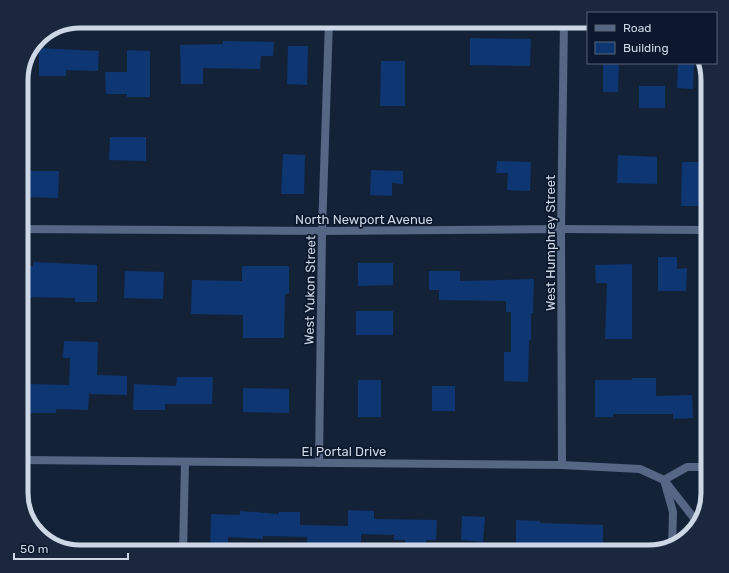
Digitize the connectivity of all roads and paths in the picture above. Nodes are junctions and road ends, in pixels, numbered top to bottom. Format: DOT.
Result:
graph roads {
  1 [pos="330,28"];
  2 [pos="564,28"];
  3 [pos="28,229"];
  4 [pos="561,229"];
  5 [pos="701,230"];
  6 [pos="322,231"];
  7 [pos="28,460"];
  8 [pos="185,462"];
  9 [pos="319,463"];
  10 [pos="562,465"];
  11 [pos="701,467"];
  12 [pos="664,480"];
  13 [pos="694,518"];
  14 [pos="672,540"];
  15 [pos="183,545"];
  1 -- 6 [label="street, West Yukon Street"];
  2 -- 4 [label="street, West Humphrey Street"];
  3 -- 6 [label="street, North Newport Avenue"];
  4 -- 5 [label="street, North Newport Avenue"];
  4 -- 6 [label="street, North Newport Avenue"];
  4 -- 10 [label="street, West Humphrey Street"];
  6 -- 9 [label="street, West Yukon Street"];
  7 -- 8 [label="street, El Portal Drive"];
  8 -- 9 [label="street, El Portal Drive"];
  8 -- 15 [label="street"];
  9 -- 10 [label="street, El Portal Drive"];
  10 -- 12 [label="street, El Portal Drive"];
  11 -- 12 [label="street"];
  12 -- 13 [label="street, El Portal Drive"];
  12 -- 14 [label="street"];
}
